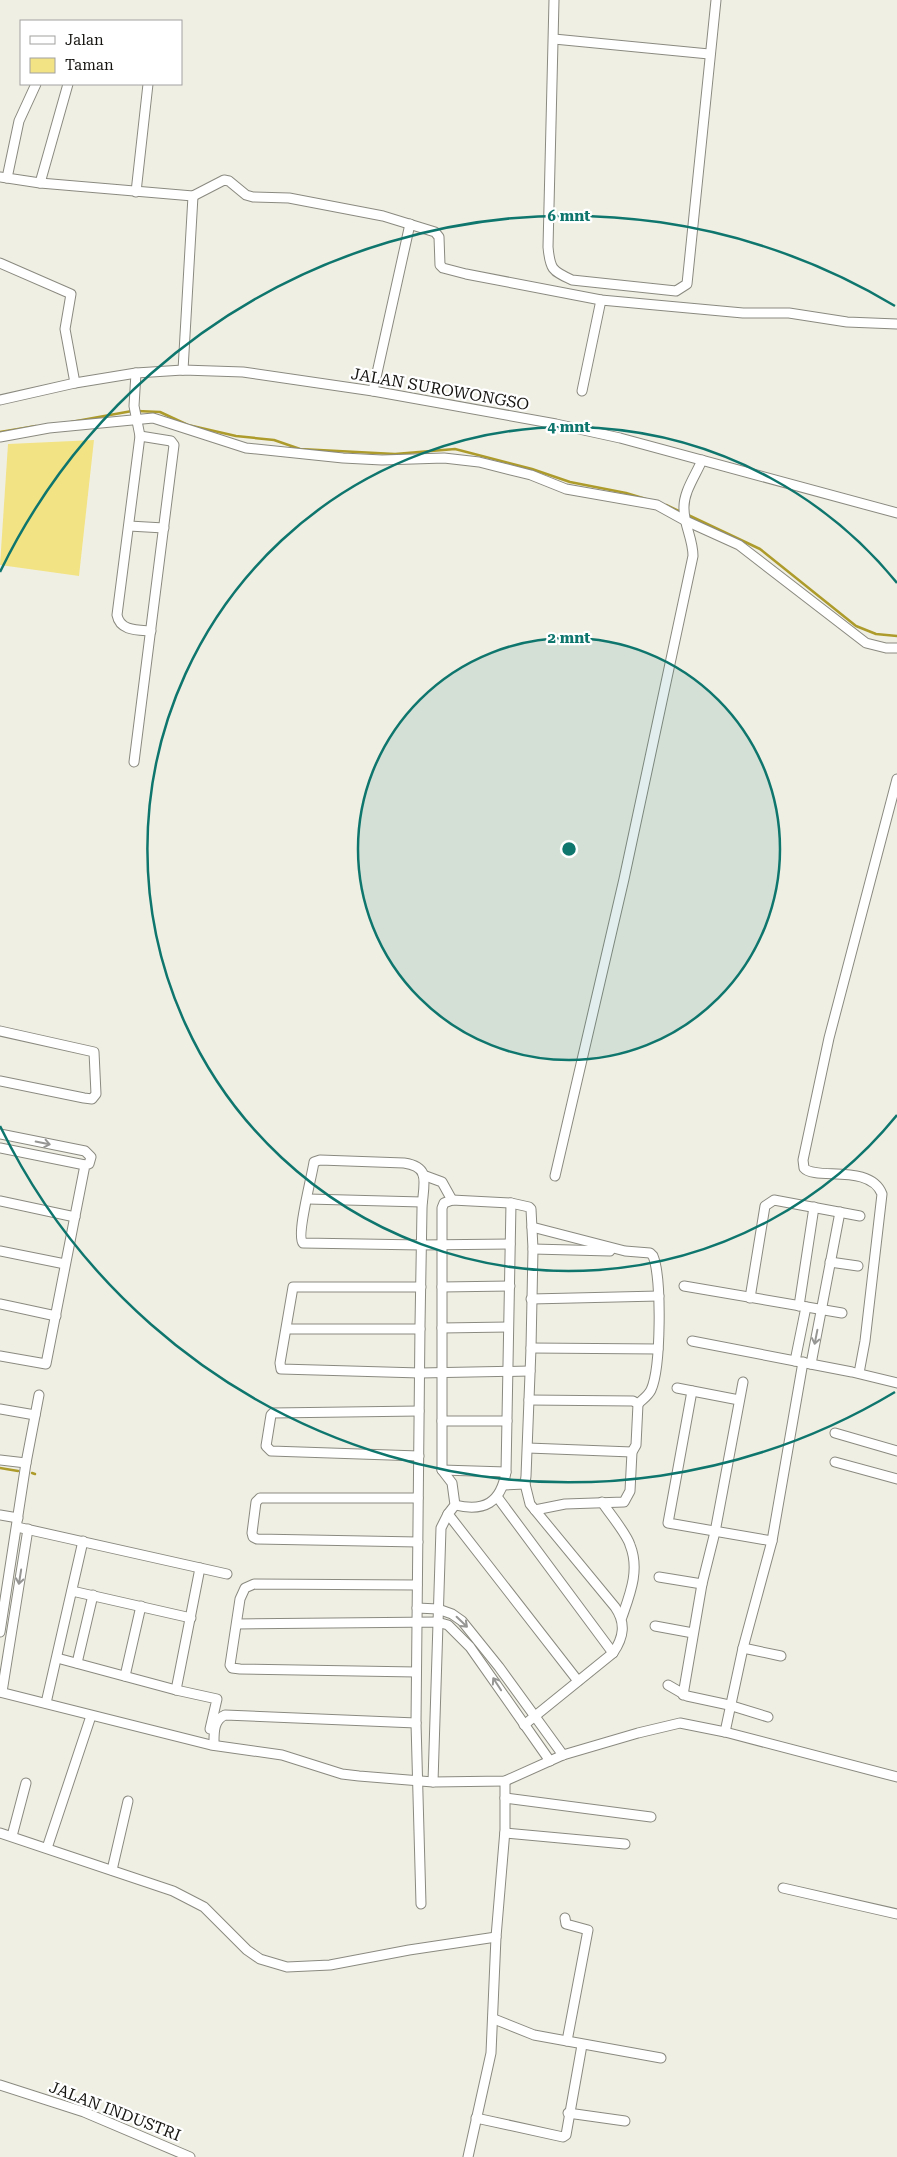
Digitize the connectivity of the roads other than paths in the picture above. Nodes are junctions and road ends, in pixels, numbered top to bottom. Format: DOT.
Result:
graph roads {
  1 [pos="554,0"];
  2 [pos="716,0"];
  3 [pos="554,39"];
  4 [pos="709,54"];
  5 [pos="36,85"];
  6 [pos="68,85"];
  7 [pos="148,85"];
  8 [pos="3,178"];
  9 [pos="40,183"];
  10 [pos="136,192"];
  11 [pos="193,196"];
  12 [pos="410,224"];
  13 [pos="0,263"];
  14 [pos="601,300"];
  15 [pos="897,324"];
  16 [pos="184,370"];
  17 [pos="136,373"];
  18 [pos="75,383"];
  19 [pos="373,391"];
  20 [pos="582,391"];
  21 [pos="0,400"];
  22 [pos="134,414"];
  23 [pos="140,436"];
  24 [pos="0,437"];
  25 [pos="702,460"];
  26 [pos="897,513"];
  27 [pos="685,515"];
  28 [pos="129,526"];
  29 [pos="164,528"];
  30 [pos="151,631"];
  31 [pos="897,648"];
  32 [pos="134,762"];
  33 [pos="897,780"];
  34 [pos="0,1031"];
  35 [pos="0,1080"];
  36 [pos="0,1134"];
  37 [pos="0,1148"];
  38 [pos="85,1165"];
  39 [pos="423,1175"];
  40 [pos="555,1176"];
  41 [pos="308,1198"];
  42 [pos="452,1200"];
  43 [pos="0,1201"];
  44 [pos="422,1202"];
  45 [pos="511,1203"];
  46 [pos="814,1207"];
  47 [pos="840,1212"];
  48 [pos="860,1216"];
  49 [pos="75,1217"];
  50 [pos="532,1226"];
  51 [pos="442,1244"];
  52 [pos="510,1244"];
  53 [pos="422,1245"];
  54 [pos="533,1249"];
  55 [pos="0,1251"];
  56 [pos="625,1251"];
  57 [pos="830,1262"];
  58 [pos="65,1264"];
  59 [pos="858,1266"];
  60 [pos="510,1286"];
  61 [pos="684,1286"];
  62 [pos="421,1287"];
  63 [pos="442,1287"];
  64 [pos="659,1296"];
  65 [pos="750,1298"];
  66 [pos="531,1299"];
  67 [pos="0,1304"];
  68 [pos="803,1307"];
  69 [pos="821,1310"];
  70 [pos="842,1313"];
  71 [pos="56,1316"];
  72 [pos="508,1327"];
  73 [pos="442,1328"];
  74 [pos="287,1329"];
  75 [pos="420,1329"];
  76 [pos="692,1341"];
  77 [pos="531,1348"];
  78 [pos="658,1348"];
  79 [pos="0,1356"];
  80 [pos="803,1362"];
  81 [pos="507,1371"];
  82 [pos="442,1372"];
  83 [pos="530,1372"];
  84 [pos="420,1373"];
  85 [pos="859,1374"];
  86 [pos="744,1382"];
  87 [pos="897,1383"];
  88 [pos="677,1388"];
  89 [pos="692,1391"];
  90 [pos="39,1395"];
  91 [pos="529,1400"];
  92 [pos="739,1400"];
  93 [pos="638,1404"];
  94 [pos="0,1409"];
  95 [pos="419,1411"];
  96 [pos="35,1414"];
  97 [pos="442,1421"];
  98 [pos="507,1421"];
  99 [pos="835,1433"];
  100 [pos="528,1448"];
  101 [pos="897,1451"];
  102 [pos="632,1452"];
  103 [pos="419,1456"];
  104 [pos="0,1460"];
  105 [pos="835,1462"];
  106 [pos="26,1463"];
  107 [pos="442,1470"];
  108 [pos="506,1472"];
  109 [pos="897,1479"];
  110 [pos="525,1484"];
  111 [pos="504,1485"];
  112 [pos="418,1498"];
  113 [pos="498,1498"];
  114 [pos="602,1502"];
  115 [pos="455,1505"];
  116 [pos="535,1510"];
  117 [pos="448,1514"];
  118 [pos="0,1515"];
  119 [pos="17,1522"];
  120 [pos="28,1529"];
  121 [pos="715,1532"];
  122 [pos="82,1542"];
  123 [pos="418,1542"];
  124 [pos="772,1542"];
  125 [pos="200,1568"];
  126 [pos="227,1574"];
  127 [pos="659,1577"];
  128 [pos="702,1584"];
  129 [pos="417,1585"];
  130 [pos="72,1590"];
  131 [pos="93,1595"];
  132 [pos="141,1606"];
  133 [pos="417,1608"];
  134 [pos="438,1608"];
  135 [pos="622,1617"];
  136 [pos="191,1618"];
  137 [pos="437,1622"];
  138 [pos="417,1623"];
  139 [pos="237,1624"];
  140 [pos="655,1626"];
  141 [pos="0,1632"];
  142 [pos="694,1633"];
  143 [pos="743,1648"];
  144 [pos="614,1653"];
  145 [pos="781,1656"];
  146 [pos="57,1658"];
  147 [pos="77,1663"];
  148 [pos="416,1672"];
  149 [pos="125,1676"];
  150 [pos="578,1681"];
  151 [pos="668,1685"];
  152 [pos="176,1690"];
  153 [pos="1,1692"];
  154 [pos="683,1695"];
  155 [pos="46,1703"];
  156 [pos="729,1705"];
  157 [pos="91,1716"];
  158 [pos="535,1717"];
  159 [pos="768,1717"];
  160 [pos="416,1723"];
  161 [pos="524,1725"];
  162 [pos="725,1732"];
  163 [pos="210,1745"];
  164 [pos="564,1755"];
  165 [pos="550,1761"];
  166 [pos="897,1777"];
  167 [pos="417,1781"];
  168 [pos="505,1781"];
  169 [pos="433,1782"];
  170 [pos="26,1783"];
  171 [pos="505,1798"];
  172 [pos="128,1801"];
  173 [pos="651,1817"];
  174 [pos="0,1833"];
  175 [pos="505,1833"];
  176 [pos="12,1836"];
  177 [pos="625,1844"];
  178 [pos="47,1848"];
  179 [pos="112,1870"];
  180 [pos="783,1888"];
  181 [pos="421,1904"];
  182 [pos="897,1914"];
  183 [pos="565,1918"];
  184 [pos="496,1937"];
  185 [pos="494,2018"];
  186 [pos="567,2041"];
  187 [pos="582,2045"];
  188 [pos="661,2058"];
  189 [pos="0,2085"];
  190 [pos="568,2113"];
  191 [pos="476,2118"];
  192 [pos="624,2122"];
  193 [pos="190,2157"];
  194 [pos="468,2157"];
  1 -- 3 [label="street"];
  2 -- 4 [label="street"];
  3 -- 4 [label="street"];
  3 -- 4 [label="street"];
  5 -- 8 [label="street"];
  6 -- 9 [label="street"];
  7 -- 10 [label="street"];
  8 -- 9 [label="street"];
  9 -- 10 [label="street"];
  10 -- 11 [label="street"];
  11 -- 12 [label="street"];
  11 -- 16 [label="street"];
  12 -- 14 [label="street"];
  12 -- 19 [label="street"];
  13 -- 18 [label="street"];
  14 -- 15 [label="street"];
  14 -- 20 [label="street"];
  16 -- 17 [label="street, JALAN SUROWONGSO"];
  16 -- 19 [label="street, JALAN SUROWONGSO"];
  17 -- 18 [label="street, JALAN SUROWONGSO"];
  17 -- 22 [label="street"];
  18 -- 21 [label="street, JALAN SUROWONGSO"];
  19 -- 25 [label="street, JALAN SUROWONGSO"];
  22 -- 23 [label="street"];
  22 -- 24 [label="street"];
  22 -- 27 [label="street"];
  23 -- 28 [label="street"];
  23 -- 29 [label="street"];
  25 -- 26 [label="street, JALAN SUROWONGSO"];
  25 -- 27 [label="street"];
  27 -- 31 [label="street"];
  27 -- 40 [label="street"];
  28 -- 29 [label="street"];
  28 -- 30 [label="street"];
  29 -- 30 [label="street"];
  30 -- 32 [label="street"];
  33 -- 85 [label="street"];
  34 -- 35 [label="street"];
  36 -- 38 [label="street, one-way"];
  37 -- 38 [label="street"];
  38 -- 49 [label="street"];
  39 -- 41 [label="street"];
  39 -- 42 [label="street"];
  39 -- 44 [label="street"];
  41 -- 44 [label="street"];
  41 -- 53 [label="street"];
  42 -- 45 [label="street"];
  42 -- 51 [label="street"];
  43 -- 49 [label="street"];
  44 -- 53 [label="street"];
  45 -- 50 [label="street"];
  45 -- 52 [label="street"];
  46 -- 47 [label="street"];
  46 -- 65 [label="street"];
  46 -- 68 [label="street"];
  47 -- 48 [label="street"];
  47 -- 57 [label="street"];
  49 -- 58 [label="street"];
  50 -- 54 [label="street"];
  50 -- 56 [label="street"];
  51 -- 52 [label="street"];
  51 -- 53 [label="street"];
  51 -- 63 [label="street"];
  52 -- 60 [label="street"];
  53 -- 62 [label="street"];
  54 -- 56 [label="street"];
  54 -- 66 [label="street"];
  55 -- 58 [label="street"];
  56 -- 64 [label="street"];
  57 -- 59 [label="street"];
  57 -- 69 [label="street"];
  58 -- 71 [label="street"];
  60 -- 63 [label="street"];
  60 -- 72 [label="street"];
  61 -- 65 [label="street"];
  62 -- 74 [label="street"];
  62 -- 75 [label="street"];
  63 -- 73 [label="street"];
  64 -- 66 [label="street"];
  64 -- 78 [label="street"];
  65 -- 68 [label="street"];
  66 -- 77 [label="street"];
  67 -- 71 [label="street"];
  68 -- 69 [label="street"];
  68 -- 80 [label="street"];
  69 -- 70 [label="street"];
  69 -- 80 [label="street, one-way"];
  71 -- 79 [label="street"];
  72 -- 73 [label="street"];
  72 -- 81 [label="street"];
  73 -- 82 [label="street"];
  74 -- 75 [label="street"];
  74 -- 84 [label="street"];
  75 -- 84 [label="street"];
  76 -- 80 [label="street"];
  77 -- 78 [label="street"];
  77 -- 83 [label="street"];
  78 -- 93 [label="street"];
  80 -- 85 [label="street"];
  80 -- 124 [label="street"];
  81 -- 82 [label="street"];
  81 -- 83 [label="street"];
  81 -- 98 [label="street"];
  82 -- 84 [label="street"];
  82 -- 97 [label="street"];
  83 -- 91 [label="street"];
  84 -- 95 [label="street"];
  85 -- 87 [label="street"];
  86 -- 92 [label="street"];
  88 -- 89 [label="street"];
  89 -- 92 [label="street"];
  89 -- 121 [label="street"];
  90 -- 96 [label="street"];
  91 -- 93 [label="street"];
  91 -- 100 [label="street"];
  92 -- 121 [label="street"];
  93 -- 102 [label="street"];
  94 -- 96 [label="street"];
  95 -- 103 [label="street"];
  95 -- 103 [label="street"];
  96 -- 106 [label="street"];
  97 -- 98 [label="street"];
  97 -- 107 [label="street"];
  98 -- 108 [label="street"];
  99 -- 101 [label="street"];
  100 -- 102 [label="street"];
  100 -- 110 [label="street"];
  102 -- 114 [label="street"];
  103 -- 112 [label="street"];
  104 -- 106 [label="street"];
  105 -- 109 [label="street"];
  106 -- 119 [label="street"];
  107 -- 108 [label="street"];
  107 -- 115 [label="street"];
  108 -- 111 [label="street"];
  110 -- 111 [label="street"];
  110 -- 116 [label="street"];
  111 -- 113 [label="street"];
  112 -- 123 [label="street"];
  112 -- 123 [label="street"];
  113 -- 115 [label="street"];
  113 -- 144 [label="street"];
  114 -- 116 [label="street"];
  114 -- 135 [label="street"];
  115 -- 117 [label="street"];
  116 -- 135 [label="street"];
  117 -- 134 [label="street"];
  117 -- 150 [label="street"];
  118 -- 119 [label="street"];
  119 -- 120 [label="street"];
  119 -- 141 [label="street"];
  120 -- 122 [label="street"];
  120 -- 153 [label="street, one-way"];
  121 -- 124 [label="street"];
  121 -- 128 [label="street"];
  122 -- 125 [label="street"];
  122 -- 130 [label="street"];
  123 -- 129 [label="street"];
  124 -- 143 [label="street"];
  125 -- 126 [label="street"];
  125 -- 136 [label="street"];
  127 -- 128 [label="street"];
  128 -- 142 [label="street"];
  129 -- 133 [label="street"];
  129 -- 139 [label="street"];
  130 -- 131 [label="street"];
  130 -- 146 [label="street"];
  131 -- 132 [label="street"];
  131 -- 147 [label="street"];
  132 -- 136 [label="street"];
  132 -- 149 [label="street"];
  133 -- 134 [label="street"];
  133 -- 138 [label="street"];
  134 -- 137 [label="street"];
  134 -- 158 [label="street, one-way"];
  135 -- 144 [label="street"];
  136 -- 152 [label="street"];
  137 -- 138 [label="street"];
  161 -- 137 [label="street, one-way"];
  137 -- 169 [label="street"];
  138 -- 139 [label="street"];
  138 -- 148 [label="street"];
  139 -- 148 [label="street"];
  140 -- 142 [label="street"];
  142 -- 154 [label="street"];
  143 -- 145 [label="street"];
  143 -- 156 [label="street"];
  144 -- 150 [label="street"];
  146 -- 147 [label="street"];
  146 -- 155 [label="street"];
  147 -- 149 [label="street"];
  148 -- 160 [label="street"];
  149 -- 152 [label="street"];
  150 -- 158 [label="street"];
  151 -- 154 [label="street"];
  152 -- 163 [label="street"];
  153 -- 155 [label="street"];
  154 -- 156 [label="street"];
  155 -- 157 [label="street"];
  156 -- 159 [label="street"];
  156 -- 162 [label="street"];
  157 -- 163 [label="street"];
  157 -- 178 [label="street"];
  158 -- 161 [label="street"];
  158 -- 164 [label="street"];
  160 -- 163 [label="street"];
  160 -- 167 [label="street"];
  161 -- 165 [label="street"];
  162 -- 164 [label="street"];
  162 -- 166 [label="street"];
  163 -- 167 [label="street"];
  164 -- 165 [label="street"];
  165 -- 168 [label="street"];
  167 -- 169 [label="street"];
  167 -- 181 [label="street"];
  168 -- 169 [label="street"];
  168 -- 171 [label="street"];
  170 -- 176 [label="street"];
  171 -- 173 [label="street"];
  171 -- 175 [label="street"];
  172 -- 179 [label="street"];
  174 -- 176 [label="street"];
  175 -- 177 [label="street"];
  175 -- 184 [label="street"];
  176 -- 178 [label="street"];
  178 -- 179 [label="street"];
  179 -- 184 [label="street"];
  180 -- 182 [label="street"];
  183 -- 186 [label="street"];
  184 -- 185 [label="street"];
  185 -- 186 [label="street"];
  185 -- 191 [label="street"];
  186 -- 187 [label="street"];
  187 -- 188 [label="street"];
  187 -- 190 [label="street"];
  189 -- 193 [label="street, JALAN INDUSTRI"];
  190 -- 191 [label="street"];
  190 -- 192 [label="street"];
  191 -- 194 [label="street"];
}
